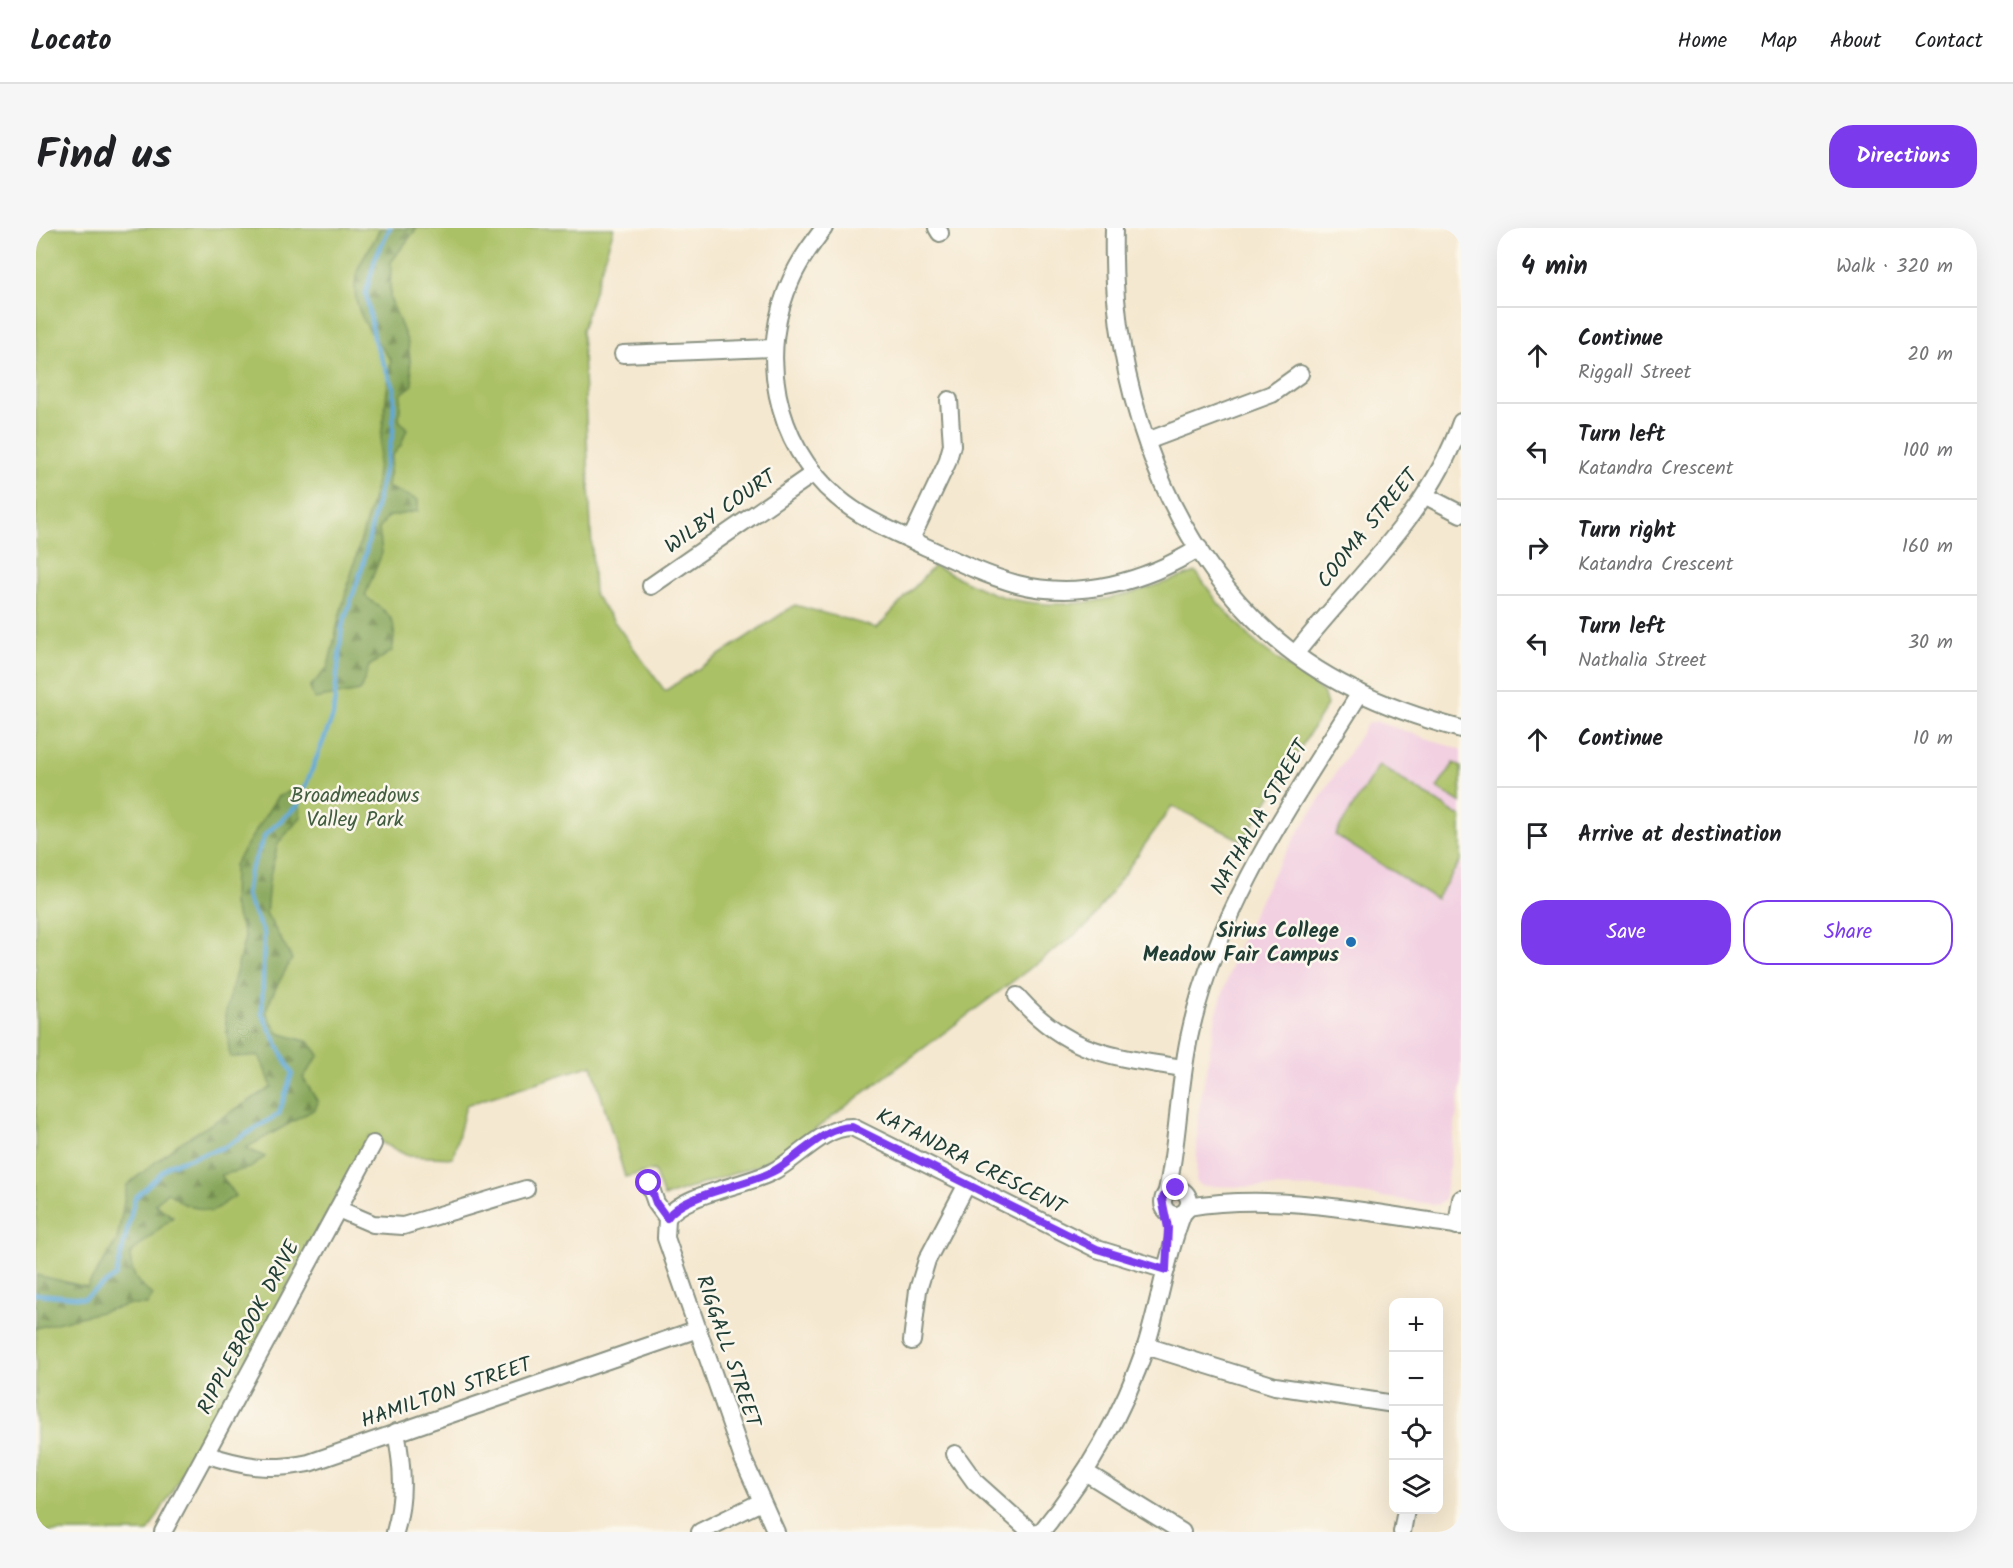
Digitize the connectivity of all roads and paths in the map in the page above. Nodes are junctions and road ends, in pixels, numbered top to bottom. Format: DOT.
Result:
graph roads {
  1 [pos="824,228"];
  2 [pos="1114,228"];
  3 [pos="773,348"];
  4 [pos="624,354"];
  5 [pos="1299,375"];
  6 [pos="950,400"];
  7 [pos="1461,422"];
  8 [pos="1147,441"];
  9 [pos="814,473"];
  10 [pos="1426,496"];
  11 [pos="1461,514"];
  12 [pos="911,539"];
  13 [pos="1199,548"];
  14 [pos="651,586"];
  15 [pos="1295,654"];
  16 [pos="1360,693"];
  17 [pos="1461,729"];
  18 [pos="1017,996"];
  19 [pos="1182,1068"];
  20 [pos="373,1144"];
  21 [pos="649,1183"];
  22 [pos="967,1184"];
  23 [pos="526,1189"];
  24 [pos="1461,1199"];
  25 [pos="1179,1202"];
  26 [pos="338,1209"];
  27 [pos="667,1218"];
  28 [pos="1459,1226"];
  29 [pos="1168,1262"];
  30 [pos="698,1329"];
  31 [pos="912,1341"];
  32 [pos="1146,1346"];
  33 [pos="1389,1403"];
  34 [pos="396,1432"];
  35 [pos="205,1454"];
  36 [pos="956,1454"];
  37 [pos="1085,1472"];
  38 [pos="761,1502"];
  39 [pos="1405,1514"];
  40 [pos="163,1532"];
  41 [pos="395,1532"];
  42 [pos="700,1532"];
  43 [pos="777,1532"];
  44 [pos="1031,1532"];
  45 [pos="1041,1532"];
  46 [pos="1182,1532"];
  47 [pos="1402,1532"];
  1 -- 3 [label="street"];
  2 -- 8 [label="street"];
  3 -- 4 [label="street"];
  3 -- 9 [label="street"];
  5 -- 8 [label="street"];
  6 -- 12 [label="street"];
  7 -- 10 [label="street, COOMA STREET"];
  8 -- 13 [label="street"];
  9 -- 12 [label="street"];
  9 -- 14 [label="street, WILBY COURT"];
  10 -- 11 [label="street"];
  10 -- 15 [label="street, COOMA STREET"];
  12 -- 13 [label="street"];
  13 -- 15 [label="street"];
  15 -- 16 [label="street"];
  16 -- 17 [label="street"];
  16 -- 19 [label="street, NATHALIA STREET"];
  18 -- 19 [label="street"];
  19 -- 25 [label="street, NATHALIA STREET"];
  20 -- 26 [label="street, RIPPLEBROOK DRIVE"];
  21 -- 27 [label="street, RIGGALL STREET"];
  22 -- 27 [label="street, KATANDRA CRESCENT"];
  22 -- 29 [label="street, KATANDRA CRESCENT"];
  22 -- 31 [label="street"];
  23 -- 26 [label="street"];
  24 -- 28 [label="street"];
  25 -- 28 [label="street"];
  25 -- 29 [label="street, NATHALIA STREET"];
  26 -- 35 [label="street, RIPPLEBROOK DRIVE"];
  27 -- 30 [label="street, RIGGALL STREET"];
  29 -- 32 [label="street, NATHALIA STREET"];
  30 -- 34 [label="street, HAMILTON STREET"];
  30 -- 38 [label="street, RIGGALL STREET"];
  32 -- 33 [label="street"];
  32 -- 37 [label="street, NATHALIA STREET"];
  34 -- 35 [label="street, HAMILTON STREET"];
  34 -- 41 [label="street"];
  35 -- 40 [label="street, RIPPLEBROOK DRIVE"];
  36 -- 44 [label="street"];
  37 -- 45 [label="street, NATHALIA STREET"];
  37 -- 46 [label="street"];
  38 -- 42 [label="street"];
  38 -- 43 [label="street, RIGGALL STREET"];
  39 -- 47 [label="street"];
}
